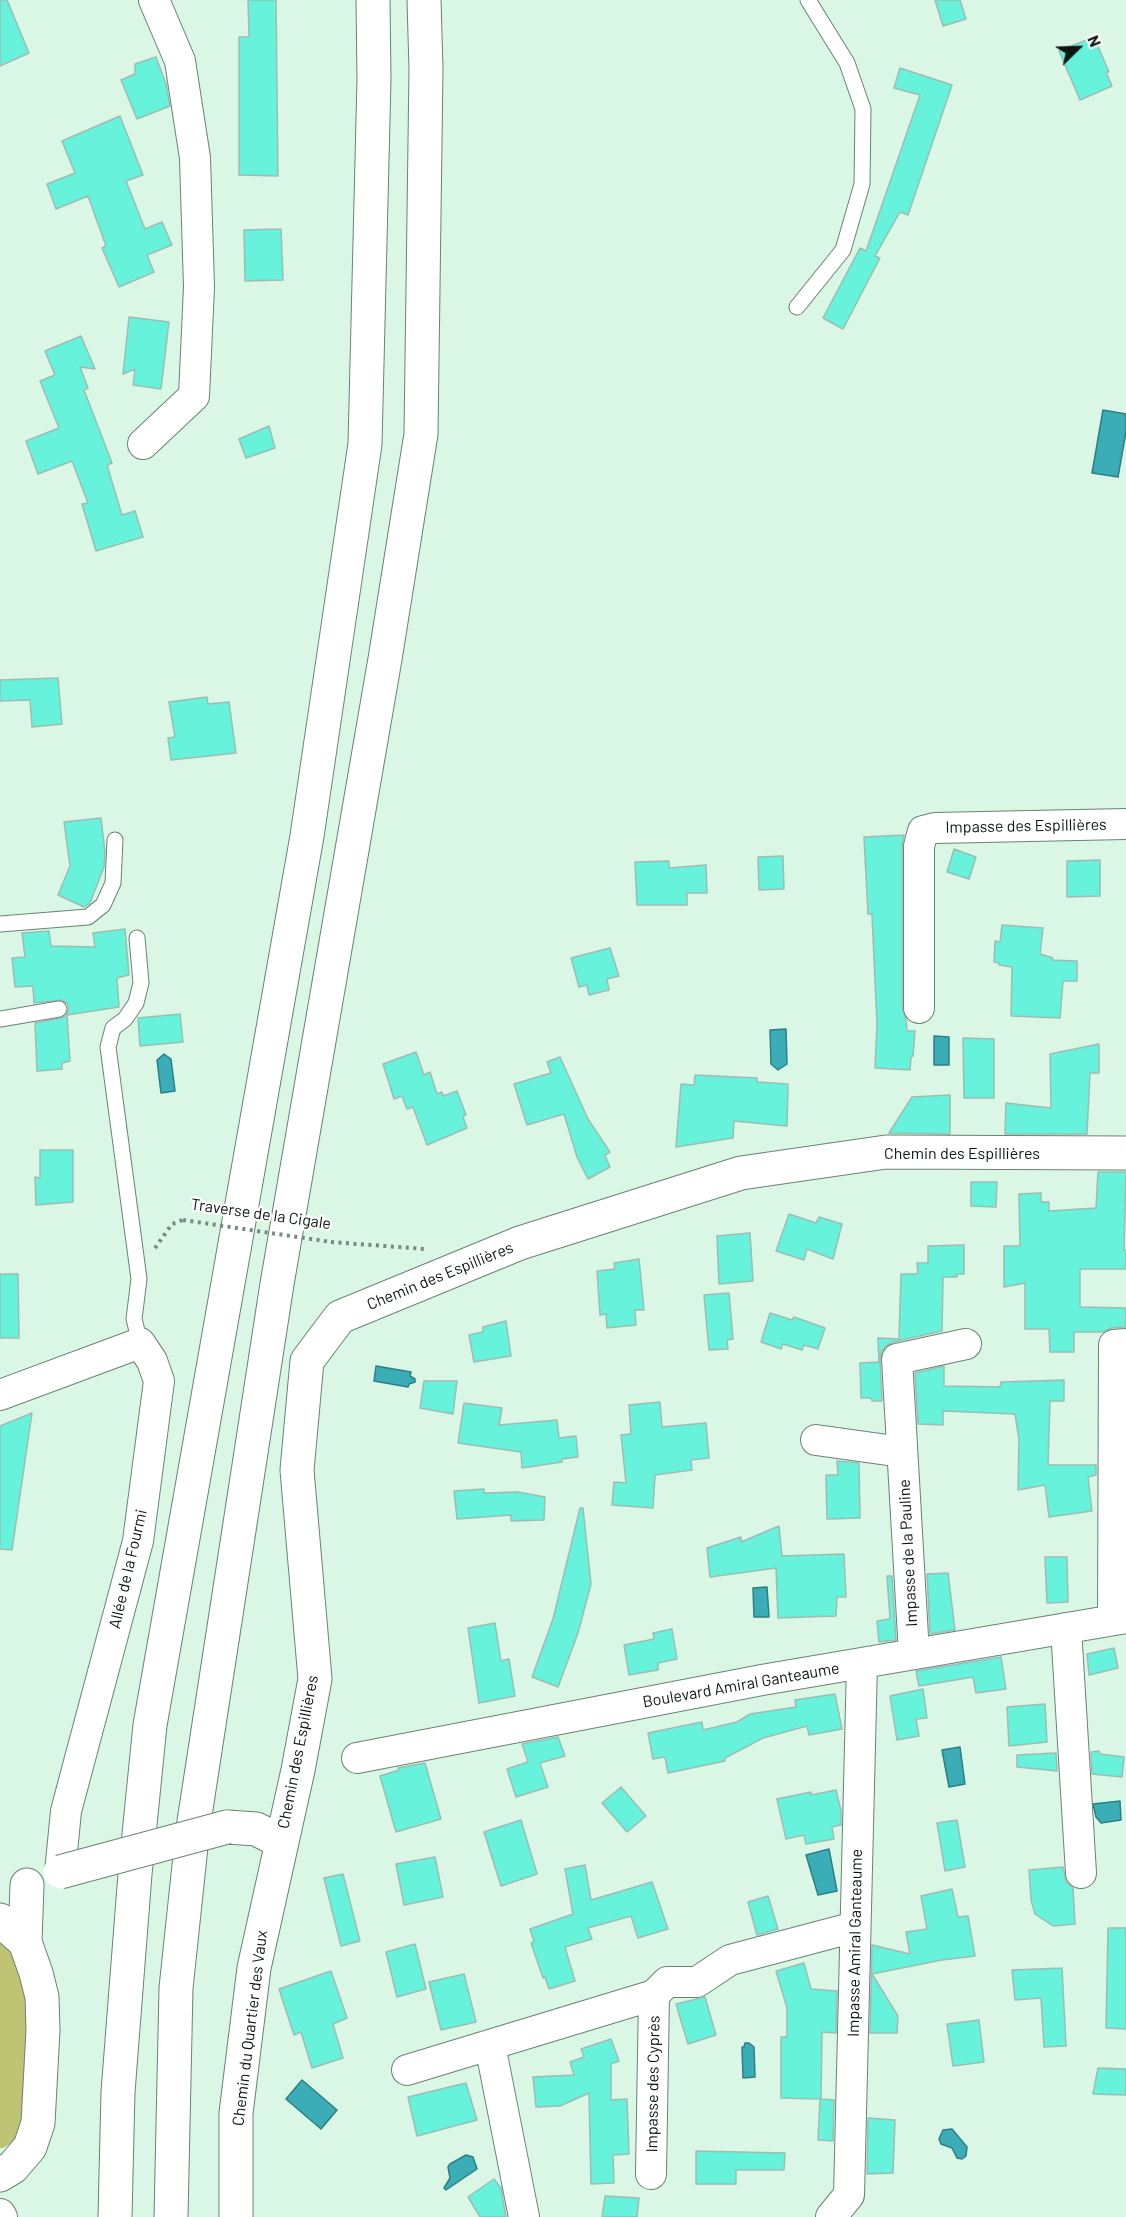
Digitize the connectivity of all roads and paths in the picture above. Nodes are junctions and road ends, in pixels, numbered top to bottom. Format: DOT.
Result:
graph roads {
  1 [pos="154,0"];
  2 [pos="373,0"];
  3 [pos="424,0"];
  4 [pos="808,0"];
  5 [pos="797,307"];
  6 [pos="143,444"];
  7 [pos="1126,824"];
  8 [pos="115,840"];
  9 [pos="0,924"];
  10 [pos="137,938"];
  11 [pos="919,1008"];
  12 [pos="59,1010"];
  13 [pos="0,1019"];
  14 [pos="1126,1153"];
  15 [pos="425,1250"];
  16 [pos="139,1279"];
  17 [pos="140,1343"];
  18 [pos="966,1344"];
  19 [pos="1126,1344"];
  20 [pos="0,1395"];
  21 [pos="816,1440"];
  22 [pos="1120,1440"];
  23 [pos="902,1452"];
  24 [pos="1120,1619"];
  25 [pos="1066,1628"];
  26 [pos="914,1654"];
  27 [pos="862,1663"];
  28 [pos="357,1758"];
  29 [pos="280,1841"];
  30 [pos="60,1872"];
  31 [pos="1082,1873"];
  32 [pos="13,1887"];
  33 [pos="0,1920"];
  34 [pos="855,1927"];
  35 [pos="25,1942"];
  36 [pos="654,1995"];
  37 [pos="490,2045"];
  38 [pos="407,2070"];
  39 [pos="651,2174"];
  40 [pos="0,2175"];
  41 [pos="116,2217"];
  42 [pos="171,2217"];
  43 [pos="237,2217"];
  44 [pos="524,2217"];
  45 [pos="831,2217"];
  1 -- 6 [label="street"];
  2 -- 41 [label="main road"];
  3 -- 42 [label="main road"];
  4 -- 5 [label="lane"];
  7 -- 11 [label="street, Impasse des Espillières"];
  8 -- 9 [label="lane"];
  10 -- 16 [label="lane"];
  12 -- 13 [label="lane"];
  14 -- 29 [label="main road, Chemin des Espillières"];
  15 -- 16 [label="path, Traverse de la Cigale, bridge"];
  16 -- 17 [label="lane"];
  17 -- 20 [label="street"];
  17 -- 30 [label="street, Allée de la Fourmi"];
  18 -- 23 [label="street, Impasse de la Pauline"];
  19 -- 22 [label="street"];
  21 -- 23 [label="street"];
  22 -- 24 [label="street"];
  23 -- 26 [label="street, Impasse de la Pauline"];
  24 -- 25 [label="street, Boulevard Amiral Ganteaume"];
  25 -- 26 [label="street, Boulevard Amiral Ganteaume"];
  25 -- 31 [label="street"];
  26 -- 27 [label="street, Boulevard Amiral Ganteaume"];
  27 -- 28 [label="street, Boulevard Amiral Ganteaume"];
  27 -- 34 [label="street, Impasse Amiral Ganteaume"];
  29 -- 30 [label="main road, Chemin des Espillières, bridge"];
  29 -- 43 [label="main road, Chemin du Quartier des Vaux"];
  30 -- 32 [label="main road"];
  32 -- 35 [label="main road"];
  33 -- 35 [label="main road"];
  34 -- 36 [label="street, Impasse des Cyprès"];
  34 -- 45 [label="street, Impasse Amiral Ganteaume"];
  35 -- 40 [label="main road"];
  36 -- 37 [label="street, Impasse des Cyprès"];
  36 -- 39 [label="street, Impasse des Cyprès"];
  37 -- 38 [label="street, Impasse des Cyprès"];
  37 -- 44 [label="street"];
}
